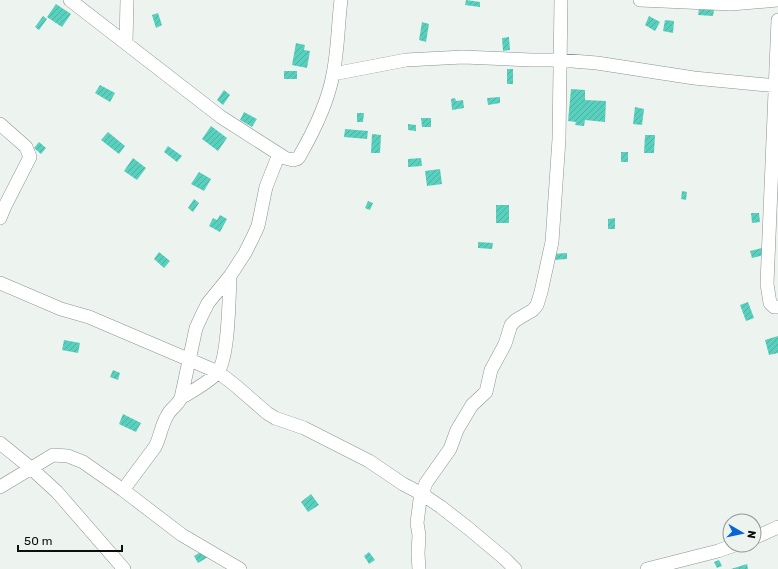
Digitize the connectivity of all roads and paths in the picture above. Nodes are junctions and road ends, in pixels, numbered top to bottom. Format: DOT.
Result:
graph roads {
  1 [pos="70,0"];
  2 [pos="127,0"];
  3 [pos="341,0"];
  4 [pos="561,0"];
  5 [pos="640,0"];
  6 [pos="778,0"];
  7 [pos="778,20"];
  8 [pos="126,43"];
  9 [pos="560,60"];
  10 [pos="333,74"];
  11 [pos="777,86"];
  12 [pos="0,124"];
  13 [pos="279,154"];
  14 [pos="0,218"];
  15 [pos="230,276"];
  16 [pos="0,283"];
  17 [pos="778,307"];
  18 [pos="190,361"];
  19 [pos="218,372"];
  20 [pos="181,398"];
  21 [pos="0,443"];
  22 [pos="32,469"];
  23 [pos="0,487"];
  24 [pos="123,490"];
  25 [pos="422,494"];
  26 [pos="778,527"];
  27 [pos="762,534"];
  28 [pos="722,550"];
  29 [pos="124,569"];
  30 [pos="240,569"];
  31 [pos="419,569"];
  32 [pos="515,569"];
  33 [pos="647,569"];
  1 -- 8 [label="street"];
  2 -- 8 [label="street"];
  3 -- 10 [label="street"];
  4 -- 9 [label="street"];
  5 -- 6 [label="street"];
  7 -- 11 [label="street"];
  8 -- 13 [label="street"];
  9 -- 10 [label="street"];
  9 -- 11 [label="street"];
  9 -- 25 [label="street"];
  10 -- 13 [label="street"];
  11 -- 17 [label="street"];
  12 -- 14 [label="street"];
  13 -- 15 [label="street"];
  15 -- 18 [label="street"];
  15 -- 19 [label="street"];
  16 -- 18 [label="street"];
  18 -- 19 [label="street"];
  18 -- 20 [label="street"];
  19 -- 20 [label="street"];
  19 -- 25 [label="street"];
  20 -- 24 [label="street"];
  21 -- 22 [label="street"];
  22 -- 23 [label="street"];
  22 -- 24 [label="street"];
  22 -- 29 [label="street"];
  24 -- 30 [label="street"];
  25 -- 31 [label="street"];
  25 -- 32 [label="street"];
  26 -- 27 [label="street"];
  28 -- 33 [label="street"];
}
